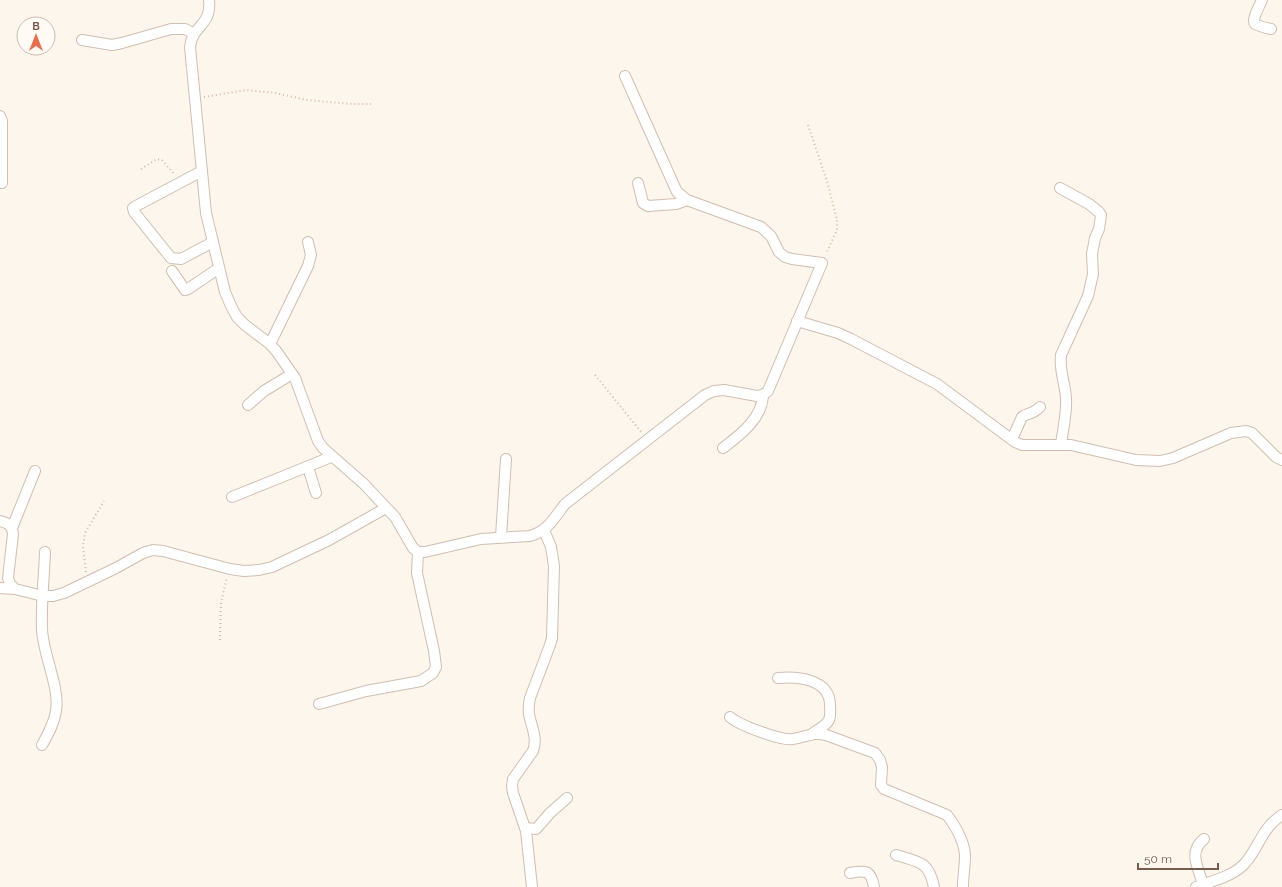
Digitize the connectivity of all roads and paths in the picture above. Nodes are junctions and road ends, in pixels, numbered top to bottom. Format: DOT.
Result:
graph roads {
  1 [pos="209,0"];
  2 [pos="1262,0"];
  3 [pos="1271,29"];
  4 [pos="193,33"];
  5 [pos="82,40"];
  6 [pos="625,76"];
  7 [pos="195,99"];
  8 [pos="371,104"];
  9 [pos="0,116"];
  10 [pos="808,125"];
  11 [pos="141,170"];
  12 [pos="202,170"];
  13 [pos="181,182"];
  14 [pos="2,183"];
  15 [pos="638,183"];
  16 [pos="1060,188"];
  17 [pos="688,200"];
  18 [pos="213,242"];
  19 [pos="308,242"];
  20 [pos="822,263"];
  21 [pos="219,268"];
  22 [pos="172,271"];
  23 [pos="798,321"];
  24 [pos="270,344"];
  25 [pos="292,374"];
  26 [pos="595,375"];
  27 [pos="763,395"];
  28 [pos="248,405"];
  29 [pos="1040,407"];
  30 [pos="1012,439"];
  31 [pos="647,440"];
  32 [pos="1061,444"];
  33 [pos="723,448"];
  34 [pos="331,457"];
  35 [pos="506,459"];
  36 [pos="1282,460"];
  37 [pos="308,467"];
  38 [pos="35,471"];
  39 [pos="316,493"];
  40 [pos="232,497"];
  41 [pos="104,501"];
  42 [pos="386,508"];
  43 [pos="0,521"];
  44 [pos="12,528"];
  45 [pos="544,530"];
  46 [pos="502,537"];
  47 [pos="45,552"];
  48 [pos="418,552"];
  49 [pos="230,569"];
  50 [pos="88,582"];
  51 [pos="0,588"];
  52 [pos="16,589"];
  53 [pos="43,596"];
  54 [pos="220,640"];
  55 [pos="778,678"];
  56 [pos="319,704"];
  57 [pos="730,717"];
  58 [pos="812,734"];
  59 [pos="42,745"];
  60 [pos="567,798"];
  61 [pos="1282,815"];
  62 [pos="526,828"];
  63 [pos="1204,839"];
  64 [pos="896,855"];
  65 [pos="850,873"];
  66 [pos="1199,886"];
  67 [pos="532,887"];
  68 [pos="874,887"];
  69 [pos="934,887"];
  70 [pos="963,887"];
  1 -- 4 [label="street"];
  2 -- 3 [label="street"];
  4 -- 5 [label="street"];
  4 -- 7 [label="street"];
  6 -- 17 [label="street"];
  7 -- 8 [label="path"];
  7 -- 12 [label="street"];
  9 -- 14 [label="street"];
  10 -- 20 [label="path"];
  11 -- 13 [label="path"];
  12 -- 13 [label="street"];
  12 -- 18 [label="street"];
  13 -- 18 [label="street"];
  15 -- 17 [label="street"];
  16 -- 32 [label="street"];
  17 -- 20 [label="street"];
  18 -- 21 [label="street"];
  19 -- 24 [label="street"];
  20 -- 23 [label="street"];
  21 -- 22 [label="street"];
  21 -- 24 [label="street"];
  23 -- 27 [label="street"];
  23 -- 30 [label="street"];
  24 -- 25 [label="street"];
  25 -- 28 [label="street"];
  25 -- 34 [label="street"];
  26 -- 31 [label="path"];
  27 -- 31 [label="street"];
  27 -- 33 [label="street"];
  29 -- 30 [label="street"];
  30 -- 32 [label="street"];
  31 -- 45 [label="street"];
  32 -- 36 [label="street"];
  34 -- 37 [label="street"];
  34 -- 42 [label="street"];
  35 -- 46 [label="street"];
  37 -- 39 [label="street"];
  37 -- 40 [label="street"];
  38 -- 44 [label="street"];
  41 -- 50 [label="path"];
  42 -- 48 [label="street"];
  42 -- 49 [label="street"];
  43 -- 44 [label="street"];
  44 -- 52 [label="street"];
  45 -- 46 [label="street"];
  45 -- 62 [label="street"];
  46 -- 48 [label="street"];
  47 -- 53 [label="street"];
  48 -- 56 [label="street"];
  49 -- 50 [label="street"];
  49 -- 54 [label="path"];
  50 -- 53 [label="street"];
  51 -- 52 [label="street"];
  52 -- 53 [label="street"];
  53 -- 59 [label="street"];
  55 -- 58 [label="street"];
  57 -- 58 [label="street"];
  58 -- 70 [label="street"];
  60 -- 62 [label="street"];
  61 -- 66 [label="street"];
  62 -- 67 [label="street"];
  63 -- 66 [label="street"];
  64 -- 69 [label="street"];
  65 -- 68 [label="street"];
}
